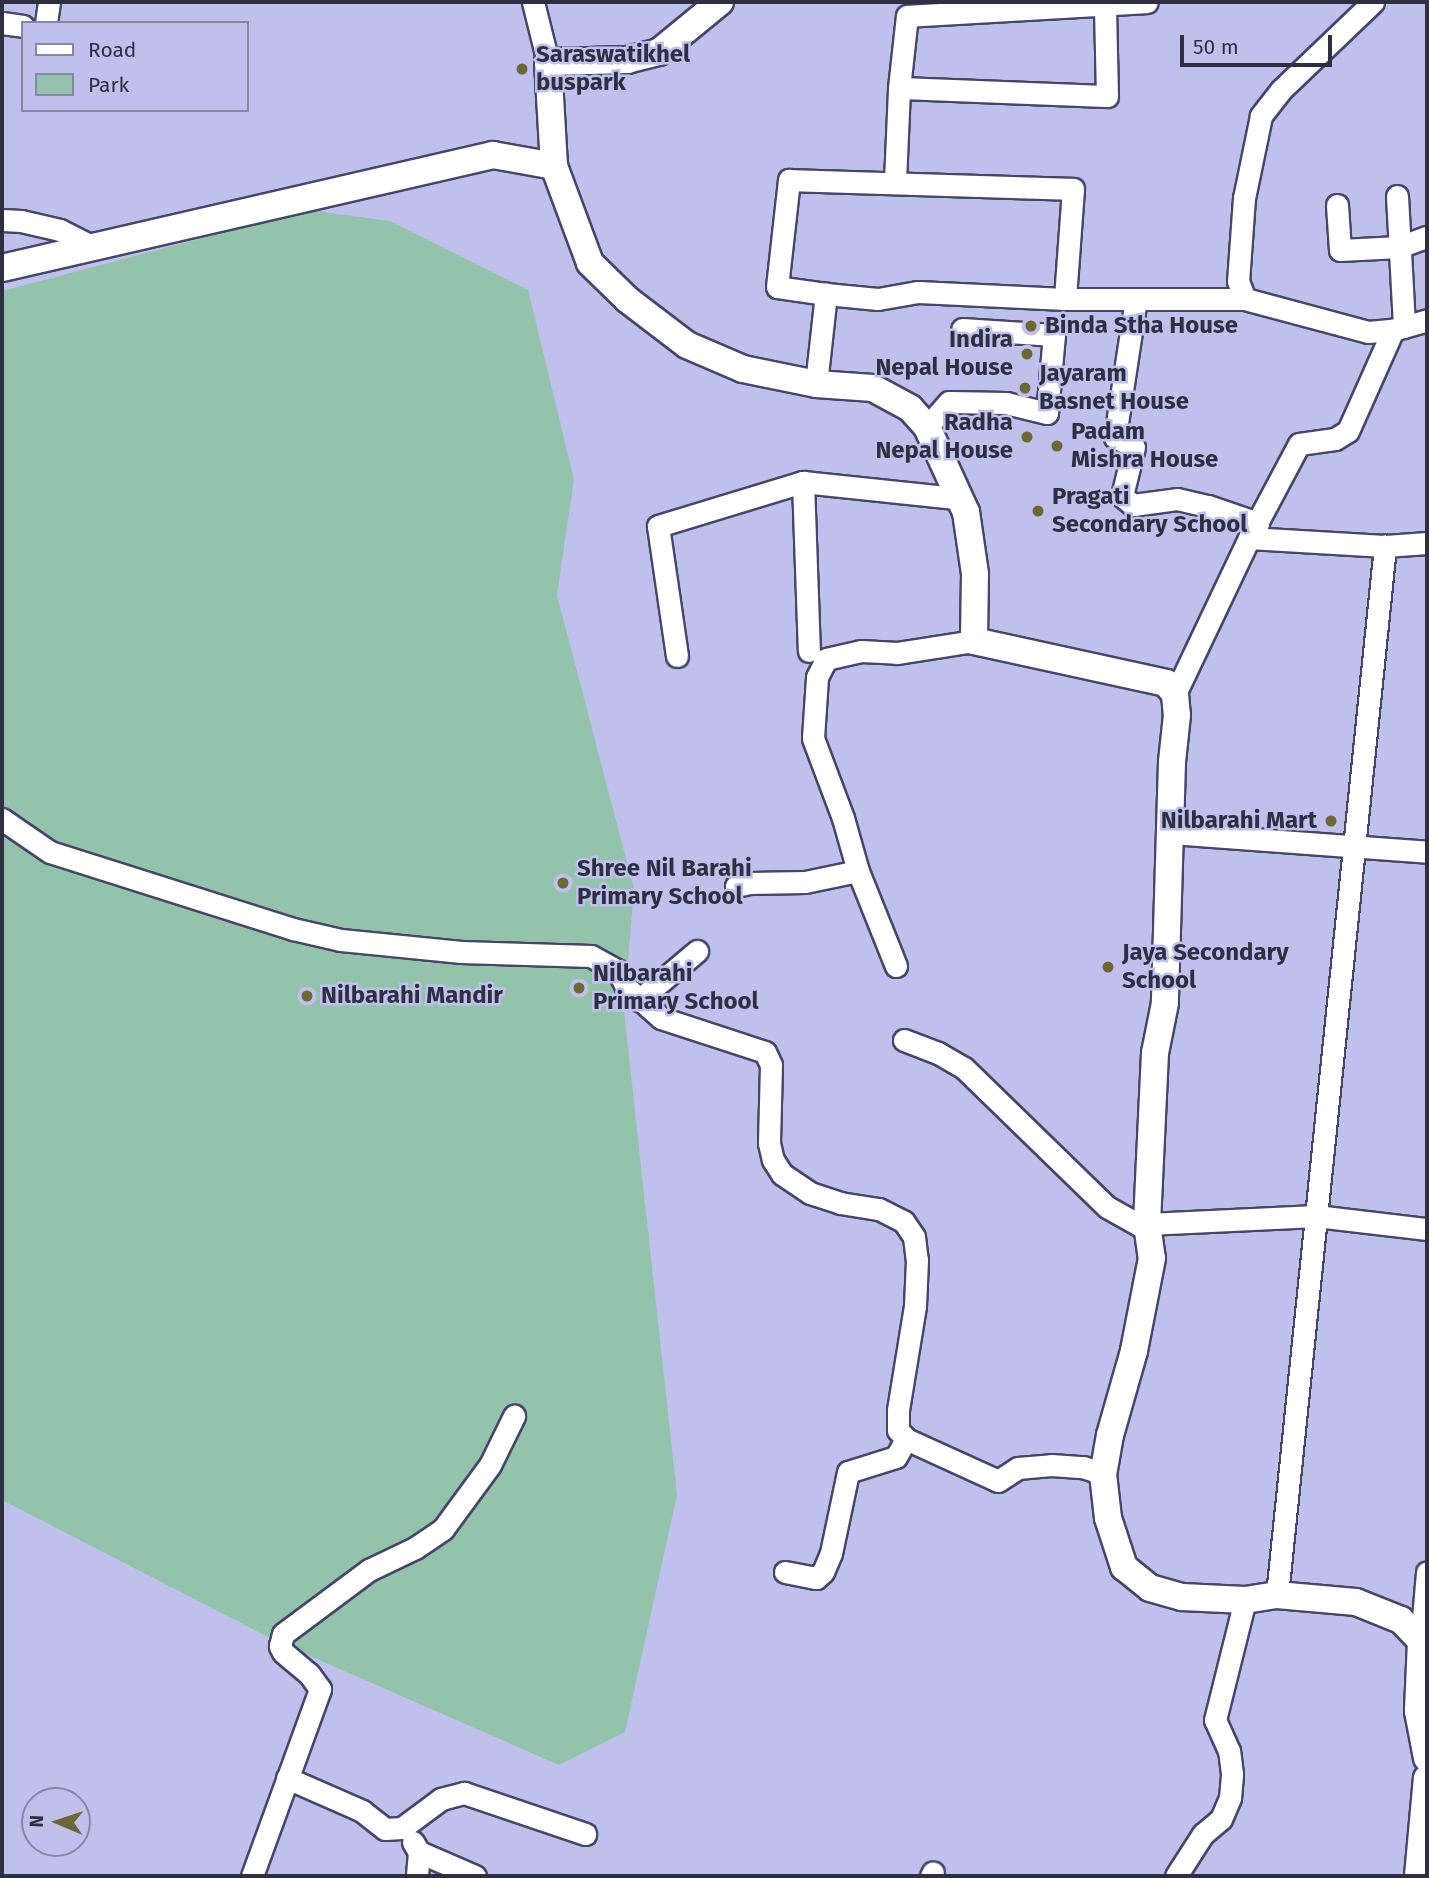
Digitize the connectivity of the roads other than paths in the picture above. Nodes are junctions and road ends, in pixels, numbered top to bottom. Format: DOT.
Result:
graph roads {
  1 [pos="49,2"];
  2 [pos="533,2"];
  3 [pos="720,2"];
  4 [pos="1147,2"];
  5 [pos="1373,2"];
  6 [pos="1105,5"];
  7 [pos="46,21"];
  8 [pos="2,23"];
  9 [pos="21,26"];
  10 [pos="548,62"];
  11 [pos="899,88"];
  12 [pos="554,166"];
  13 [pos="895,181"];
  14 [pos="1396,196"];
  15 [pos="1337,205"];
  16 [pos="3,217"];
  17 [pos="1427,237"];
  18 [pos="94,247"];
  19 [pos="1399,247"];
  20 [pos="2,268"];
  21 [pos="826,294"];
  22 [pos="1062,298"];
  23 [pos="1136,299"];
  24 [pos="1245,299"];
  25 [pos="1427,320"];
  26 [pos="962,329"];
  27 [pos="1399,329"];
  28 [pos="1054,335"];
  29 [pos="816,384"];
  30 [pos="927,428"];
  31 [pos="803,482"];
  32 [pos="955,499"];
  33 [pos="1253,531"];
  34 [pos="1427,543"];
  35 [pos="1385,546"];
  36 [pos="975,641"];
  37 [pos="809,651"];
  38 [pos="677,656"];
  39 [pos="1175,694"];
  40 [pos="2,819"];
  41 [pos="1171,833"];
  42 [pos="1356,847"];
  43 [pos="1427,852"];
  44 [pos="858,871"];
  45 [pos="736,886"];
  46 [pos="697,951"];
  47 [pos="896,967"];
  48 [pos="639,1000"];
  49 [pos="904,1040"];
  50 [pos="1316,1216"];
  51 [pos="1148,1227"];
  52 [pos="1427,1229"];
  53 [pos="514,1416"];
  54 [pos="906,1439"];
  55 [pos="1103,1474"];
  56 [pos="785,1572"];
  57 [pos="1427,1572"];
  58 [pos="1278,1595"];
  59 [pos="1245,1600"];
  60 [pos="1421,1641"];
  61 [pos="1423,1711"];
  62 [pos="1427,1758"];
  63 [pos="287,1778"];
  64 [pos="1427,1778"];
  65 [pos="402,1828"];
  66 [pos="585,1834"];
  67 [pos="419,1852"];
  68 [pos="251,1876"];
  69 [pos="417,1876"];
  70 [pos="475,1876"];
  71 [pos="1176,1876"];
  72 [pos="1418,1876"];
  1 -- 7 [label="street"];
  2 -- 10 [label="street"];
  3 -- 10 [label="street"];
  4 -- 6 [label="street"];
  5 -- 24 [label="street"];
  6 -- 11 [label="street"];
  6 -- 11 [label="street"];
  8 -- 9 [label="street"];
  10 -- 12 [label="street"];
  11 -- 13 [label="street"];
  12 -- 18 [label="street"];
  12 -- 29 [label="street"];
  13 -- 21 [label="street"];
  13 -- 22 [label="street"];
  14 -- 19 [label="street"];
  15 -- 19 [label="street"];
  16 -- 18 [label="street"];
  17 -- 19 [label="street"];
  18 -- 20 [label="street"];
  19 -- 27 [label="street"];
  21 -- 22 [label="street"];
  21 -- 29 [label="street"];
  22 -- 23 [label="street"];
  22 -- 28 [label="street"];
  23 -- 24 [label="street"];
  23 -- 33 [label="street"];
  24 -- 27 [label="street"];
  25 -- 27 [label="street"];
  26 -- 28 [label="street"];
  27 -- 33 [label="street"];
  28 -- 30 [label="street"];
  29 -- 30 [label="street"];
  30 -- 36 [label="street"];
  31 -- 32 [label="street"];
  31 -- 37 [label="street"];
  31 -- 38 [label="street"];
  33 -- 35 [label="street"];
  33 -- 39 [label="street"];
  34 -- 35 [label="street"];
  35 -- 42 [label="street"];
  36 -- 39 [label="street"];
  36 -- 44 [label="street"];
  39 -- 41 [label="street"];
  40 -- 48 [label="street"];
  41 -- 42 [label="street"];
  41 -- 51 [label="street"];
  42 -- 43 [label="street"];
  42 -- 50 [label="street"];
  44 -- 45 [label="street"];
  44 -- 47 [label="street"];
  46 -- 48 [label="street"];
  48 -- 54 [label="street"];
  49 -- 51 [label="street"];
  50 -- 51 [label="street"];
  50 -- 52 [label="street"];
  50 -- 58 [label="street"];
  51 -- 55 [label="street"];
  53 -- 63 [label="street"];
  54 -- 55 [label="street"];
  54 -- 56 [label="street"];
  55 -- 59 [label="street"];
  57 -- 60 [label="street"];
  58 -- 59 [label="street"];
  58 -- 60 [label="street"];
  59 -- 71 [label="street"];
  60 -- 61 [label="street"];
  61 -- 62 [label="street"];
  63 -- 65 [label="street"];
  63 -- 68 [label="street"];
  64 -- 72 [label="street"];
  65 -- 66 [label="street"];
  65 -- 67 [label="street"];
  67 -- 69 [label="street"];
  67 -- 70 [label="street"];
}
